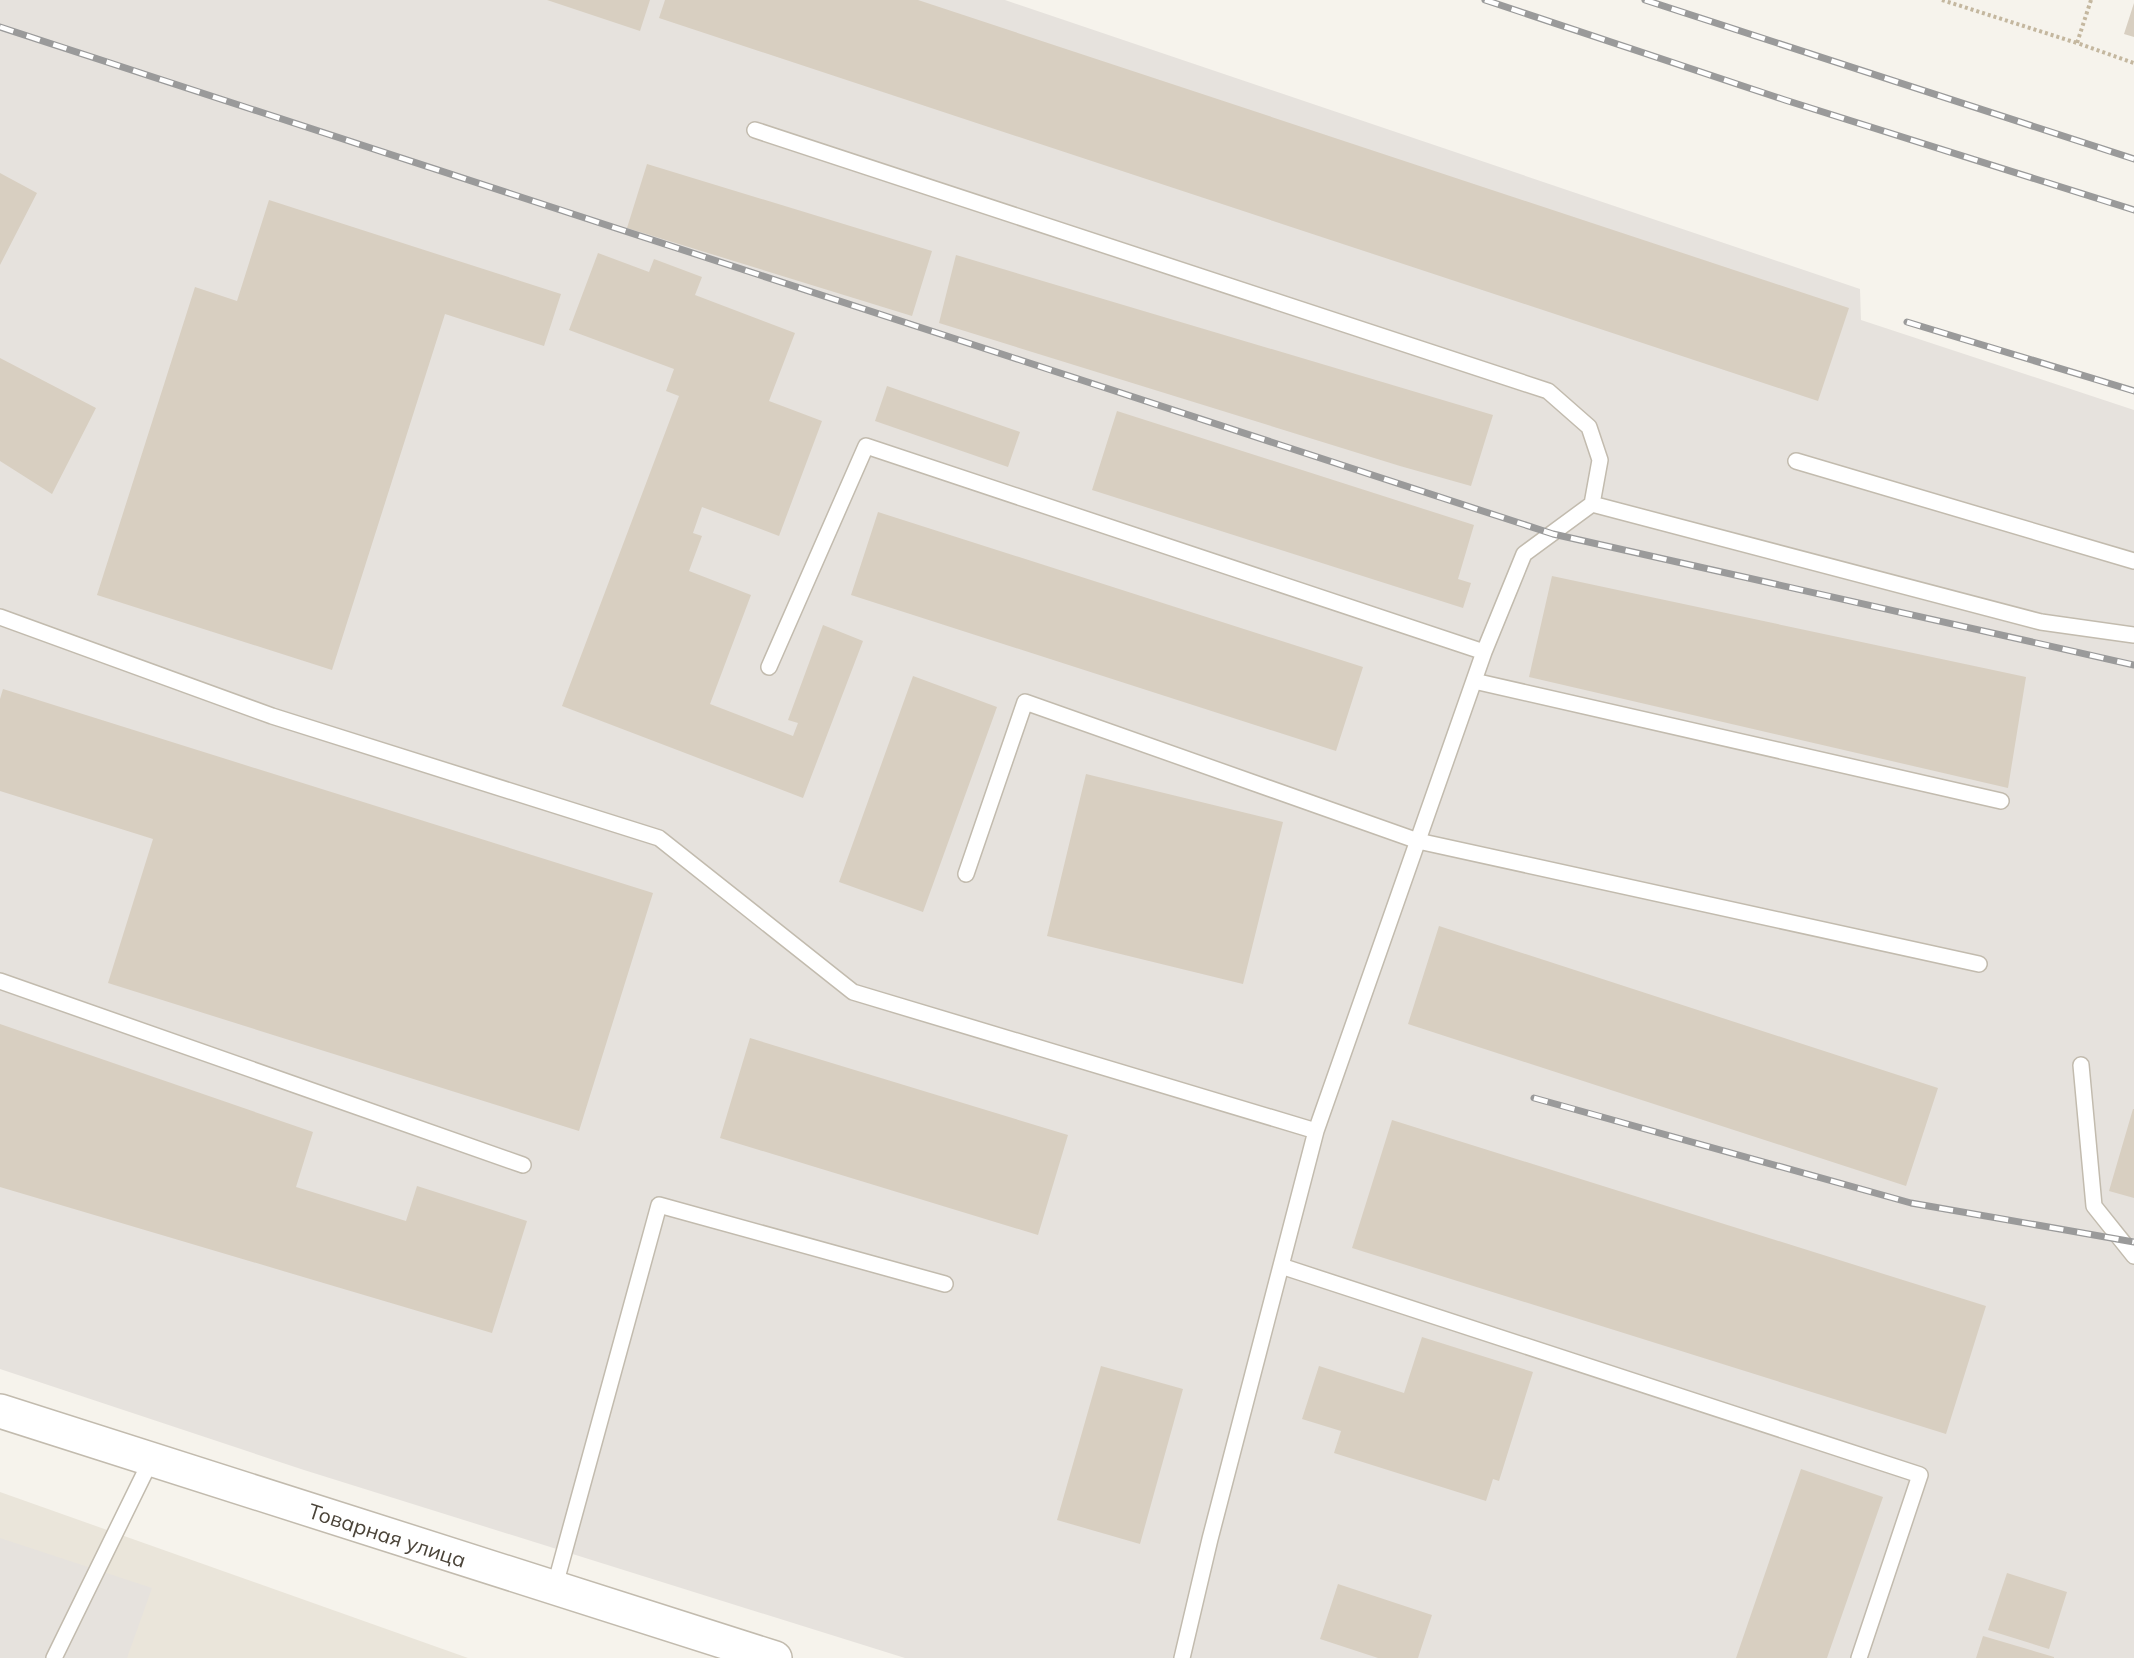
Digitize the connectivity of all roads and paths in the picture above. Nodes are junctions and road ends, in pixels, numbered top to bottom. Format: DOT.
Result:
graph roads {
  1 [pos="1942,0"];
  2 [pos="2091,0"];
  3 [pos="2077,43"];
  4 [pos="2134,63"];
  5 [pos="755,130"];
  6 [pos="1796,461"];
  7 [pos="1592,504"];
  8 [pos="2134,561"];
  9 [pos="0,617"];
  10 [pos="2134,636"];
  11 [pos="1484,652"];
  12 [pos="769,667"];
  13 [pos="1474,681"];
  14 [pos="2001,801"];
  15 [pos="1418,841"];
  16 [pos="966,874"];
  17 [pos="1979,964"];
  18 [pos="0,981"];
  19 [pos="2081,1065"];
  20 [pos="1316,1131"];
  21 [pos="523,1165"];
  22 [pos="2134,1256"];
  23 [pos="1281,1266"];
  24 [pos="945,1284"];
  25 [pos="0,1411"];
  26 [pos="151,1460"];
  27 [pos="554,1589"];
  28 [pos="54,1658"];
  29 [pos="773,1658"];
  30 [pos="1182,1658"];
  31 [pos="1859,1658"];
  1 -- 3 [label="path"];
  2 -- 3 [label="path"];
  3 -- 4 [label="path"];
  5 -- 7 [label="lane"];
  6 -- 8 [label="lane"];
  7 -- 10 [label="lane"];
  7 -- 11 [label="lane"];
  9 -- 20 [label="lane"];
  11 -- 12 [label="lane"];
  11 -- 13 [label="lane"];
  13 -- 14 [label="lane"];
  13 -- 15 [label="lane"];
  15 -- 16 [label="lane"];
  15 -- 17 [label="lane"];
  15 -- 20 [label="lane"];
  18 -- 21 [label="lane"];
  19 -- 22 [label="lane"];
  20 -- 23 [label="lane"];
  23 -- 30 [label="lane"];
  23 -- 31 [label="lane"];
  24 -- 27 [label="lane"];
  25 -- 26 [label="street, Товарная улица"];
  26 -- 27 [label="street, Товарная улица"];
  26 -- 28 [label="lane"];
  27 -- 29 [label="street, Товарная улица"];
}
